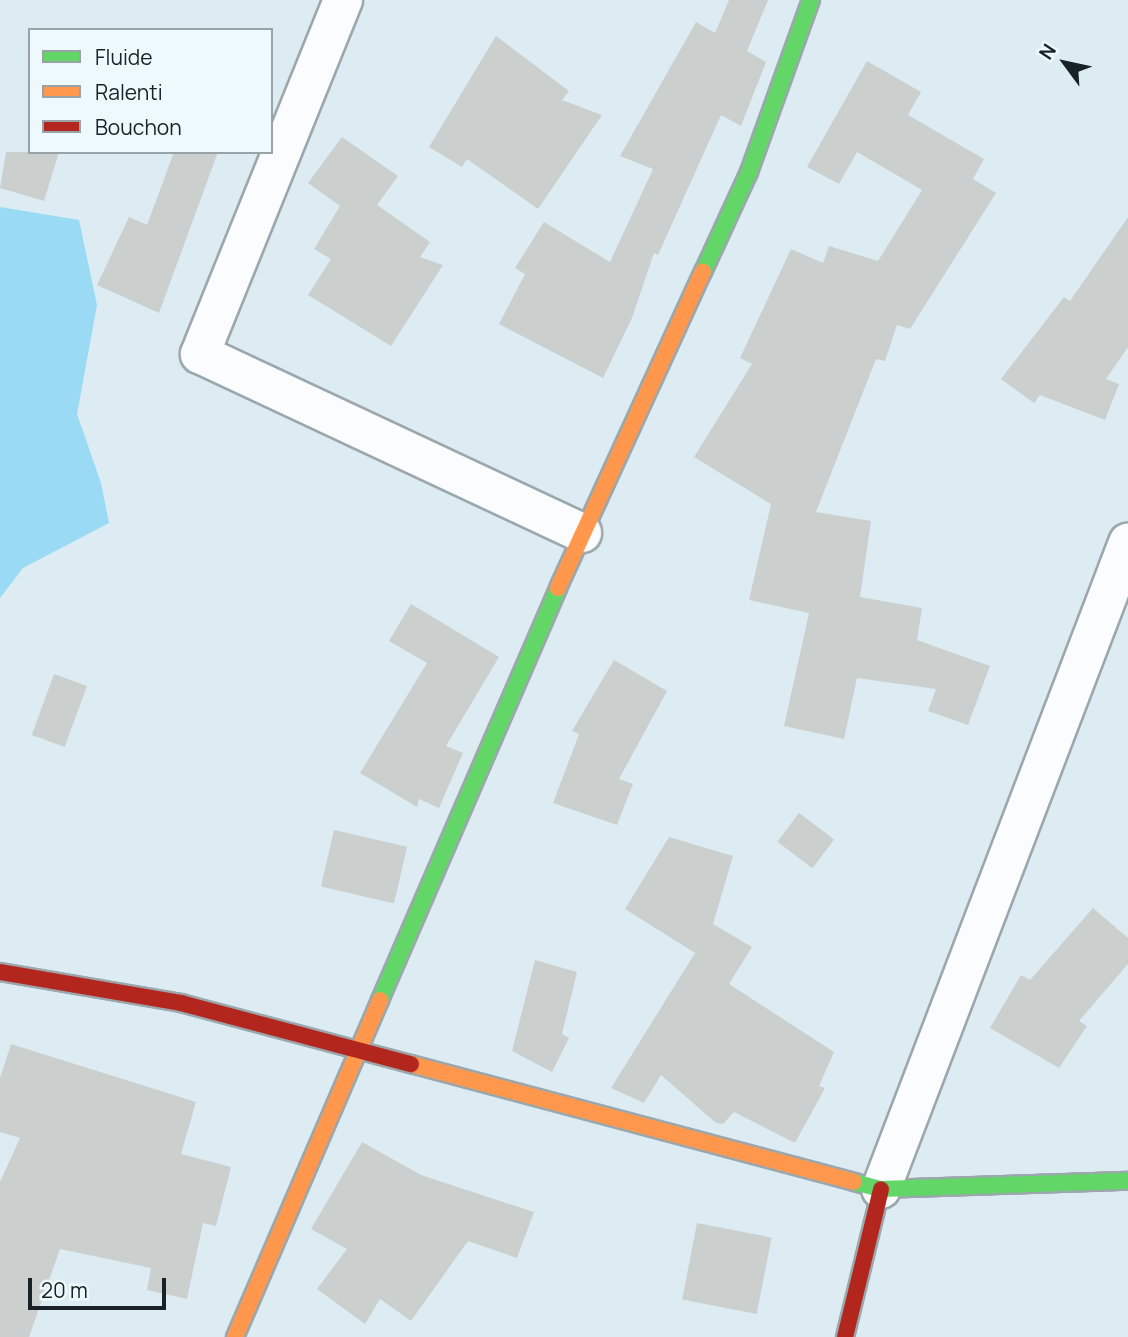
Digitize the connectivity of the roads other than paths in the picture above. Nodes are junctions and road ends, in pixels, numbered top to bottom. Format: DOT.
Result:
graph roads {
  1 [pos="343,0"];
  2 [pos="811,0"];
  3 [pos="582,533"];
  4 [pos="1128,543"];
  5 [pos="0,972"];
  6 [pos="359,1054"];
  7 [pos="1128,1181"];
  8 [pos="881,1188"];
  9 [pos="235,1337"];
  10 [pos="845,1337"];
  1 -- 3 [label="street"];
  2 -- 3 [label="street"];
  3 -- 6 [label="street"];
  4 -- 8 [label="street"];
  5 -- 6 [label="street"];
  6 -- 8 [label="street"];
  6 -- 9 [label="street"];
  7 -- 8 [label="street"];
  8 -- 10 [label="street"];
}
